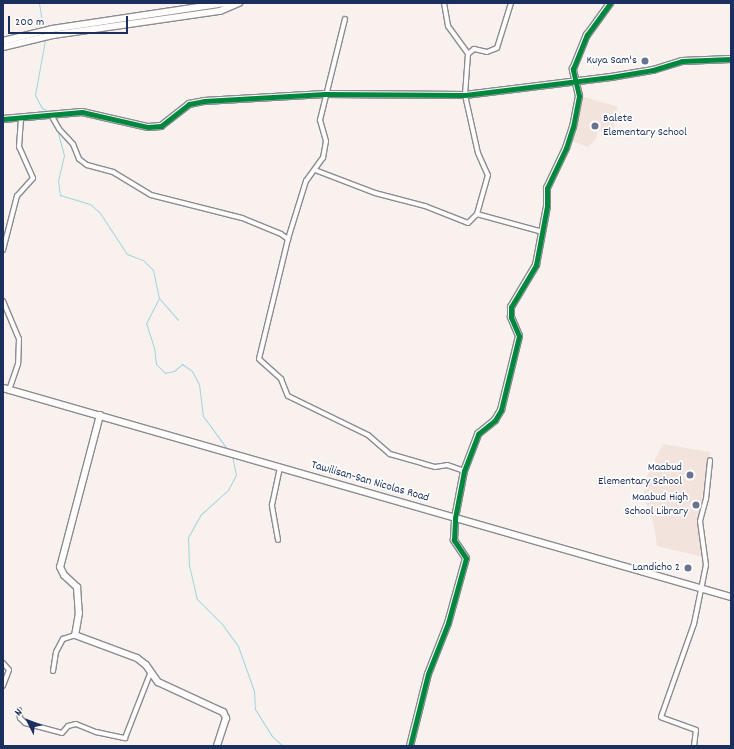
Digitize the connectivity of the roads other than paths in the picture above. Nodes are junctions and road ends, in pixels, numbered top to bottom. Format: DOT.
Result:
graph roads {
  1 [pos="227,3"];
  2 [pos="239,3"];
  3 [pos="444,3"];
  4 [pos="511,3"];
  5 [pos="610,3"];
  6 [pos="345,19"];
  7 [pos="42,34"];
  8 [pos="3,41"];
  9 [pos="3,47"];
  10 [pos="468,54"];
  11 [pos="731,59"];
  12 [pos="576,82"];
  13 [pos="325,94"];
  14 [pos="465,95"];
  15 [pos="51,115"];
  16 [pos="21,118"];
  17 [pos="3,119"];
  18 [pos="315,170"];
  19 [pos="477,214"];
  20 [pos="543,232"];
  21 [pos="288,239"];
  22 [pos="3,250"];
  23 [pos="3,301"];
  24 [pos="6,389"];
  25 [pos="100,416"];
  26 [pos="710,460"];
  27 [pos="280,468"];
  28 [pos="464,471"];
  29 [pos="455,518"];
  30 [pos="278,540"];
  31 [pos="701,588"];
  32 [pos="731,597"];
  33 [pos="75,635"];
  34 [pos="3,663"];
  35 [pos="53,671"];
  36 [pos="150,674"];
  37 [pos="3,686"];
  38 [pos="19,710"];
  39 [pos="217,746"];
  40 [pos="410,746"];
  41 [pos="694,746"];
  1 -- 7 [label="street"];
  2 -- 7 [label="street"];
  3 -- 10 [label="street"];
  4 -- 10 [label="street"];
  5 -- 12 [label="street"];
  6 -- 13 [label="street"];
  7 -- 8 [label="street"];
  7 -- 9 [label="street"];
  10 -- 14 [label="street"];
  11 -- 12 [label="street"];
  12 -- 14 [label="street"];
  12 -- 20 [label="street"];
  13 -- 14 [label="street"];
  13 -- 15 [label="street"];
  13 -- 18 [label="street"];
  14 -- 19 [label="street"];
  15 -- 16 [label="street"];
  15 -- 21 [label="street"];
  16 -- 17 [label="street"];
  16 -- 22 [label="street"];
  18 -- 19 [label="street"];
  18 -- 21 [label="street"];
  19 -- 20 [label="street"];
  20 -- 28 [label="street"];
  21 -- 28 [label="street"];
  23 -- 24 [label="street"];
  24 -- 25 [label="street, Tawilisan-San Nicolas Road"];
  25 -- 27 [label="street, Tawilisan-San Nicolas Road"];
  25 -- 33 [label="street"];
  26 -- 31 [label="street"];
  27 -- 29 [label="street, Tawilisan-San Nicolas Road"];
  27 -- 30 [label="street"];
  28 -- 29 [label="street"];
  29 -- 31 [label="street, Tawilisan-San Nicolas Road"];
  29 -- 40 [label="street"];
  31 -- 32 [label="street, Tawilisan-San Nicolas Road"];
  31 -- 41 [label="street"];
  33 -- 35 [label="street"];
  33 -- 36 [label="street"];
  34 -- 37 [label="street"];
  36 -- 38 [label="street"];
  36 -- 39 [label="street"];
}
